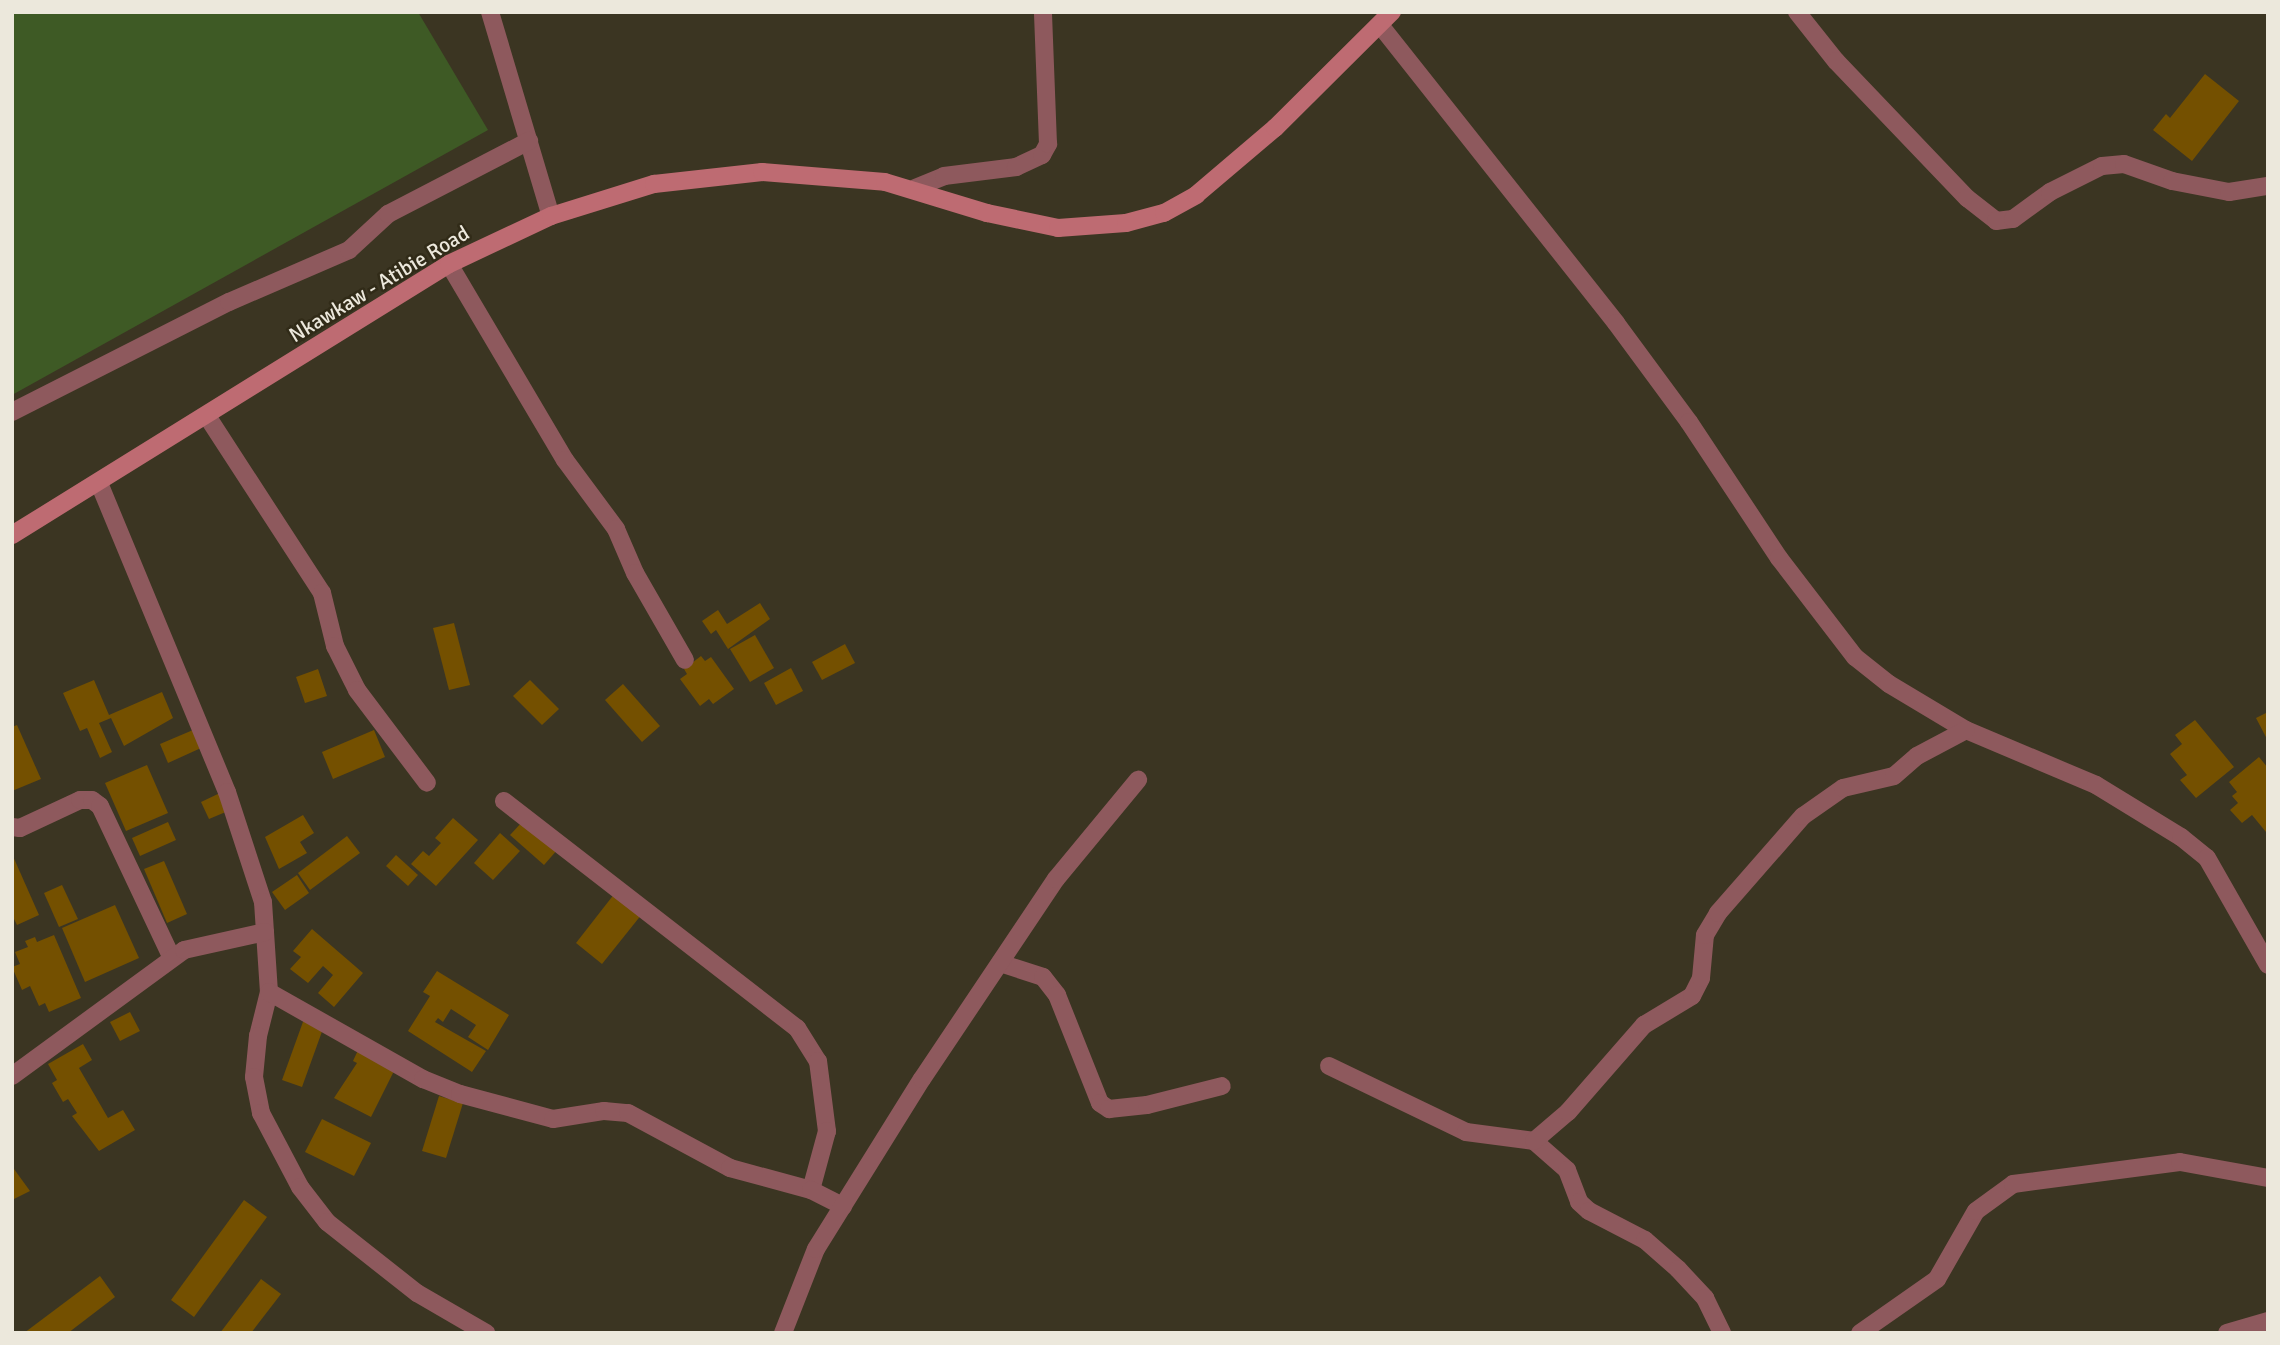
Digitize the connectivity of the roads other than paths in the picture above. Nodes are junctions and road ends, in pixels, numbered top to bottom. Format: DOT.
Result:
graph roads {
  1 [pos="490,12"];
  2 [pos="1044,12"];
  3 [pos="1797,12"];
  4 [pos="1386,18"];
  5 [pos="529,141"];
  6 [pos="2268,186"];
  7 [pos="915,188"];
  8 [pos="551,216"];
  9 [pos="449,264"];
  10 [pos="12,412"];
  11 [pos="207,416"];
  12 [pos="99,483"];
  13 [pos="12,536"];
  14 [pos="685,660"];
  15 [pos="1966,730"];
  16 [pos="1138,780"];
  17 [pos="427,783"];
  18 [pos="504,801"];
  19 [pos="12,827"];
  20 [pos="265,932"];
  21 [pos="172,958"];
  22 [pos="1000,963"];
  23 [pos="2268,965"];
  24 [pos="269,992"];
  25 [pos="1329,1066"];
  26 [pos="12,1076"];
  27 [pos="1222,1086"];
  28 [pos="1534,1141"];
  29 [pos="2268,1178"];
  30 [pos="811,1190"];
  31 [pos="844,1206"];
  32 [pos="2268,1321"];
  33 [pos="486,1333"];
  34 [pos="783,1333"];
  35 [pos="1722,1333"];
  36 [pos="1860,1333"];
  37 [pos="2227,1333"];
  1 -- 5 [label="street"];
  2 -- 7 [label="street"];
  3 -- 6 [label="street"];
  4 -- 7 [label="main road, Nkawkaw - Atibie Road"];
  4 -- 15 [label="street"];
  5 -- 8 [label="street"];
  5 -- 10 [label="street"];
  7 -- 8 [label="main road, Nkawkaw - Atibie Road"];
  8 -- 9 [label="main road, Nkawkaw - Atibie Road"];
  9 -- 11 [label="main road, Nkawkaw - Atibie Road"];
  9 -- 14 [label="street"];
  11 -- 12 [label="main road, Nkawkaw - Atibie Road"];
  11 -- 17 [label="street"];
  12 -- 13 [label="main road, Nkawkaw - Atibie Road"];
  12 -- 20 [label="street"];
  15 -- 23 [label="street"];
  15 -- 28 [label="street"];
  16 -- 22 [label="street"];
  18 -- 30 [label="street"];
  19 -- 21 [label="street"];
  20 -- 21 [label="street"];
  20 -- 24 [label="street"];
  21 -- 26 [label="street"];
  22 -- 27 [label="street"];
  22 -- 31 [label="street"];
  24 -- 30 [label="street"];
  24 -- 33 [label="street"];
  25 -- 28 [label="street"];
  28 -- 35 [label="street"];
  29 -- 36 [label="street"];
  30 -- 31 [label="street"];
  31 -- 34 [label="street"];
  32 -- 37 [label="street"];
}
